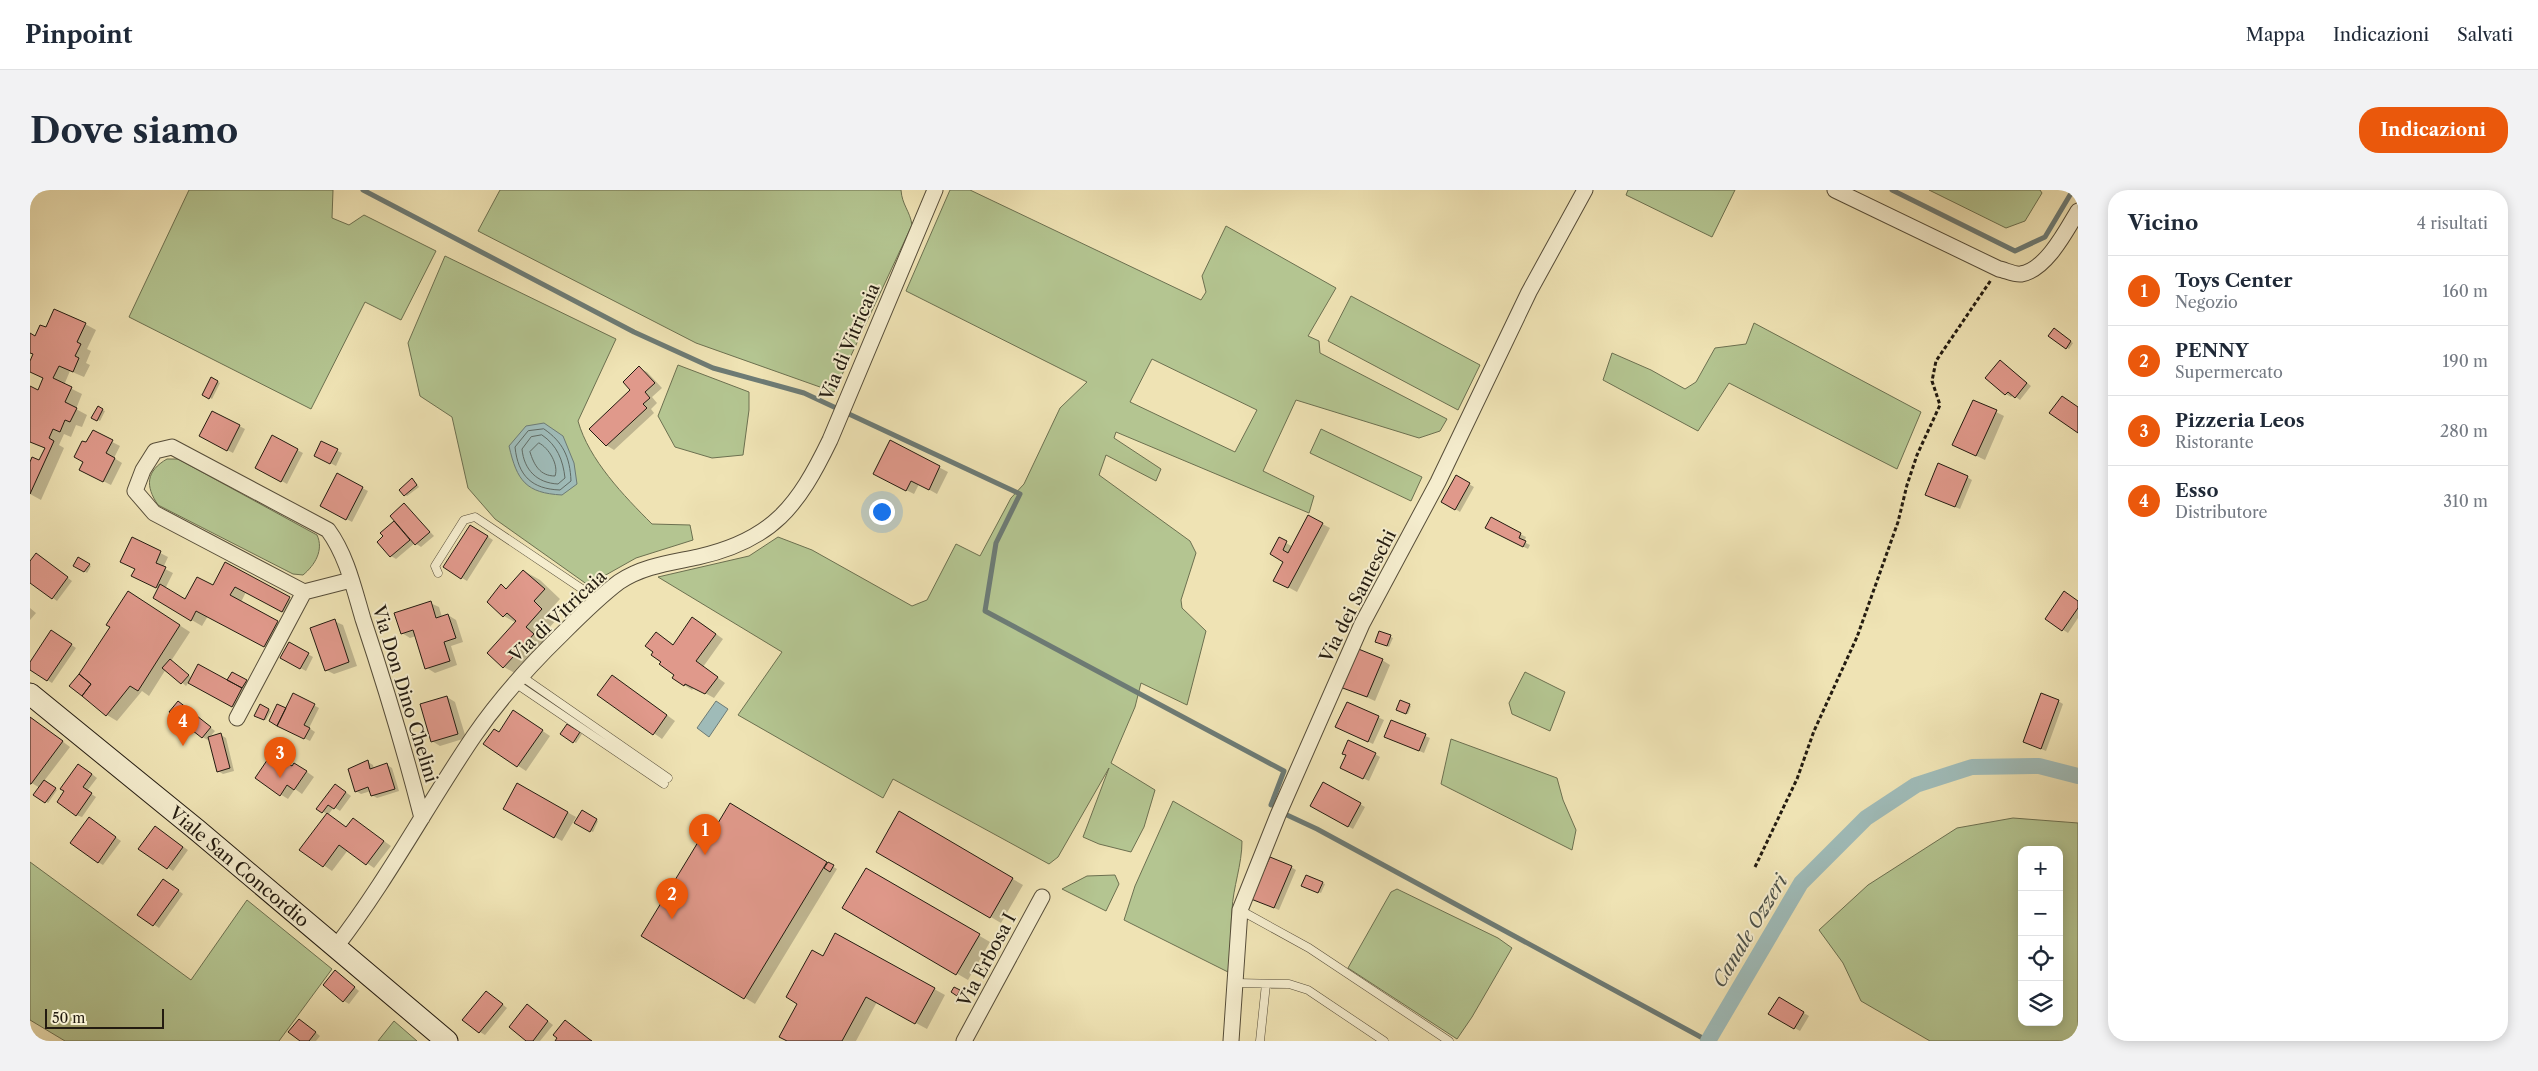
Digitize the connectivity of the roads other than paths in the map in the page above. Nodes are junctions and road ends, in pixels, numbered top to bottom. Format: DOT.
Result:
graph roads {
  1 [pos="935,190"];
  2 [pos="1585,190"];
  3 [pos="1835,190"];
  4 [pos="2078,211"];
  5 [pos="438,573"];
  6 [pos="351,580"];
  7 [pos="304,592"];
  8 [pos="597,599"];
  9 [pos="518,679"];
  10 [pos="30,694"];
  11 [pos="238,718"];
  12 [pos="666,781"];
  13 [pos="422,818"];
  14 [pos="1042,897"];
  15 [pos="1240,910"];
  16 [pos="335,948"];
  17 [pos="1236,983"];
  18 [pos="1266,984"];
  19 [pos="447,1041"];
  20 [pos="964,1041"];
  21 [pos="1231,1041"];
  22 [pos="1260,1041"];
  23 [pos="1384,1041"];
  24 [pos="1449,1041"];
  1 -- 8 [label="street, Via di Vitricaia"];
  2 -- 15 [label="street, Via dei Santeschi"];
  3 -- 4 [label="street"];
  5 -- 8 [label="lane"];
  6 -- 7 [label="street"];
  6 -- 7 [label="street, Via Don Dino Chelini"];
  6 -- 13 [label="street, Via Don Dino Chelini"];
  7 -- 11 [label="street"];
  8 -- 9 [label="street, Via di Vitricaia"];
  9 -- 12 [label="lane"];
  9 -- 13 [label="street, Via di Vitricaia"];
  10 -- 16 [label="main road, Viale San Concordio"];
  13 -- 16 [label="street, Via di Vitricaia"];
  14 -- 20 [label="street, Via Erbosa I"];
  15 -- 17 [label="street, Via dei Santeschi"];
  15 -- 24 [label="lane"];
  16 -- 19 [label="main road, Viale San Concordio"];
  17 -- 18 [label="lane"];
  17 -- 21 [label="street, Via dei Santeschi"];
  18 -- 22 [label="lane"];
  18 -- 23 [label="lane"];
}
